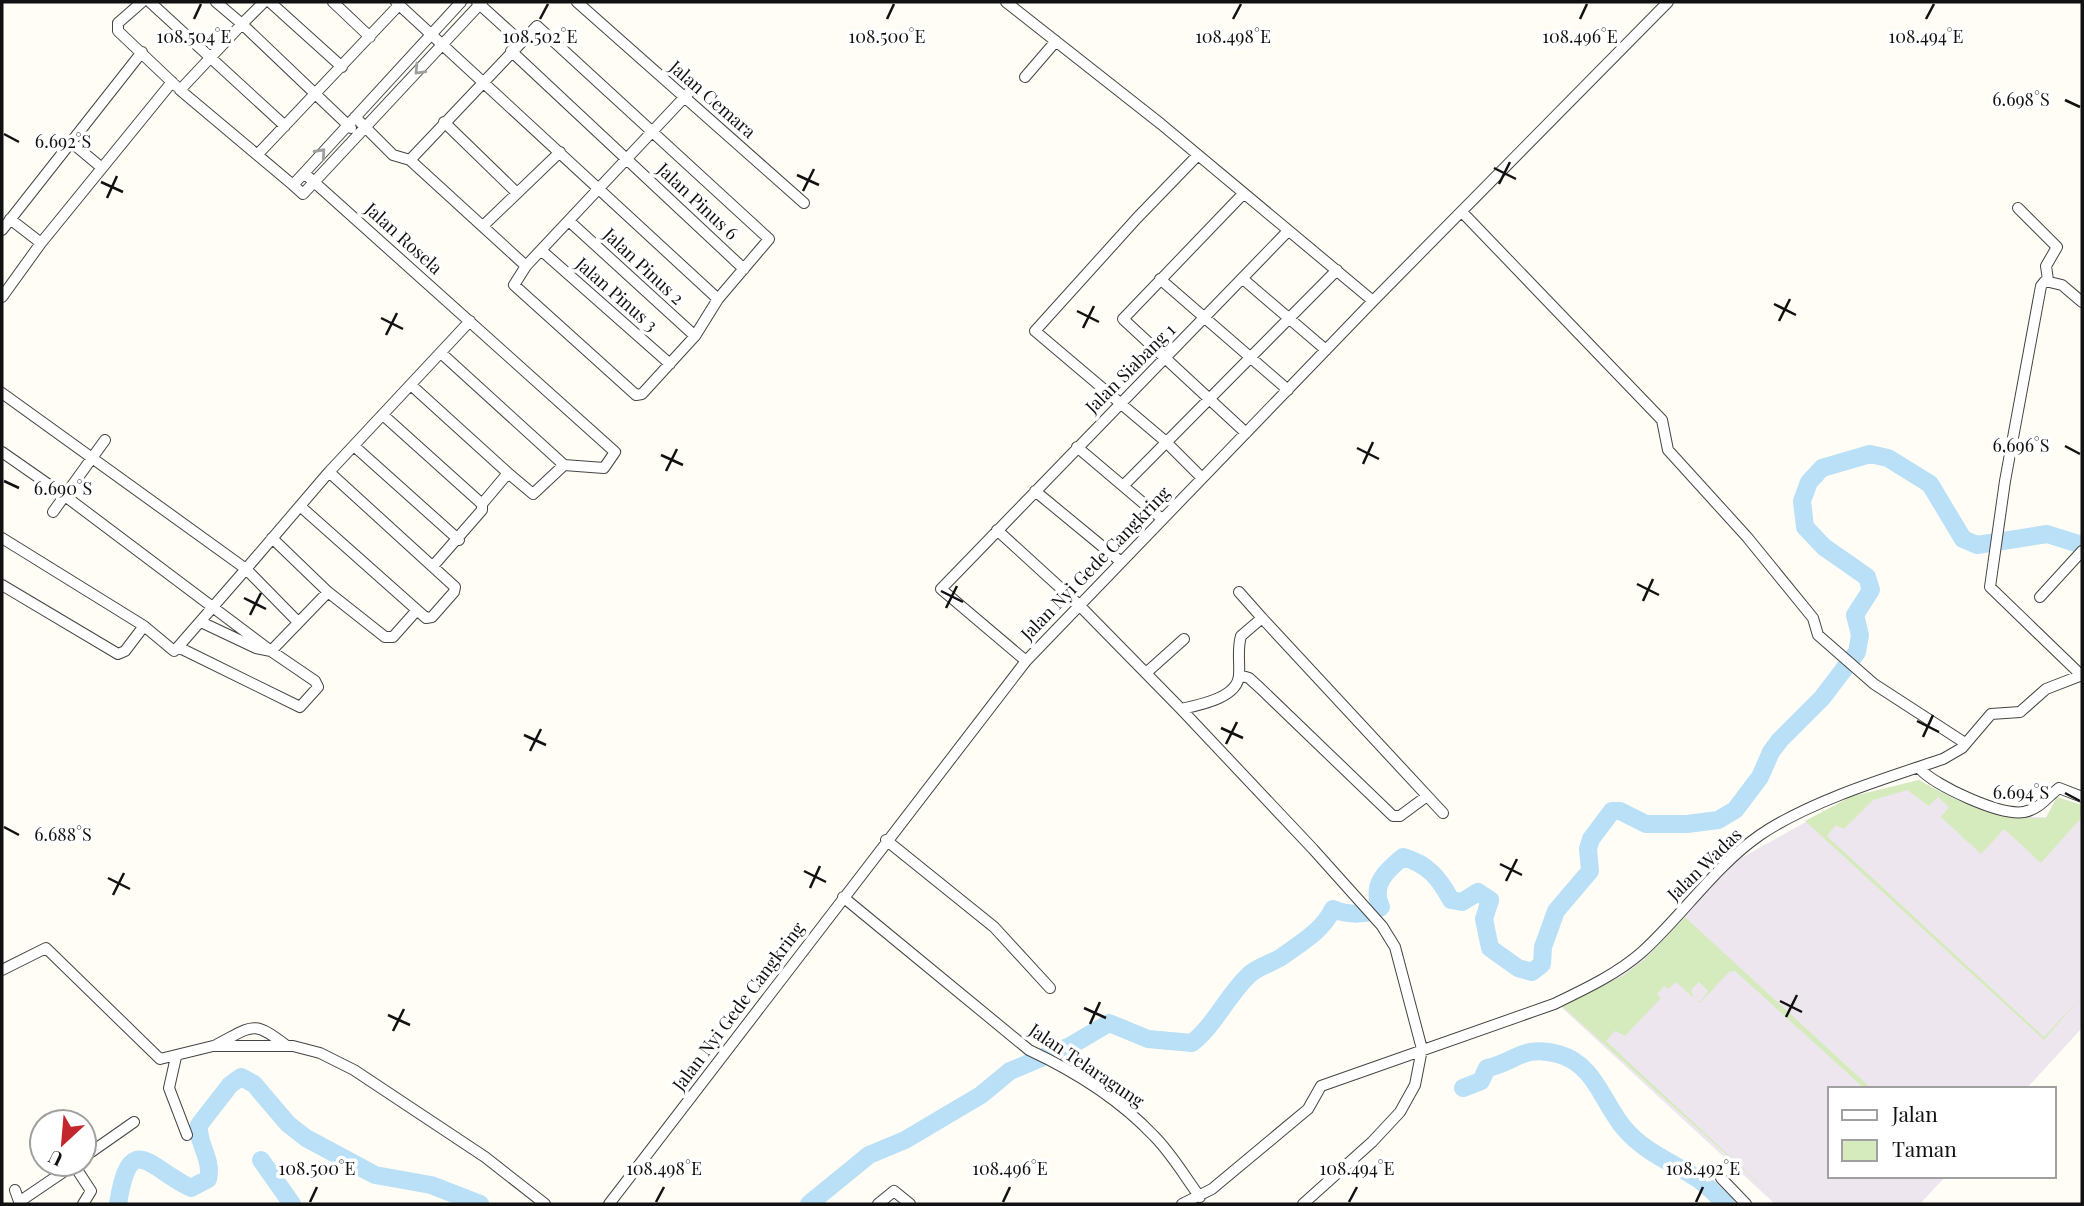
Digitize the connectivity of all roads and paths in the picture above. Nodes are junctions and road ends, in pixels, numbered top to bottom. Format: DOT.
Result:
graph roads {
  1 [pos="142,2"];
  2 [pos="150,2"];
  3 [pos="216,2"];
  4 [pos="264,2"];
  5 [pos="270,2"];
  6 [pos="333,2"];
  7 [pos="461,2"];
  8 [pos="577,2"];
  9 [pos="1006,2"];
  10 [pos="1668,2"];
  11 [pos="398,3"];
  12 [pos="480,3"];
  13 [pos="242,24"];
  14 [pos="432,32"];
  15 [pos="370,37"];
  16 [pos="520,41"];
  17 [pos="1056,41"];
  18 [pos="444,43"];
  19 [pos="511,51"];
  20 [pos="142,52"];
  21 [pos="211,57"];
  22 [pos="342,67"];
  23 [pos="1025,78"];
  24 [pos="482,81"];
  25 [pos="176,86"];
  26 [pos="695,86"];
  27 [pos="316,94"];
  28 [pos="684,97"];
  29 [pos="351,121"];
  30 [pos="443,122"];
  31 [pos="285,126"];
  32 [pos="362,131"];
  33 [pos="652,132"];
  34 [pos="71,142"];
  35 [pos="560,152"];
  36 [pos="258,154"];
  37 [pos="1198,155"];
  38 [pos="410,160"];
  39 [pos="627,160"];
  40 [pos="102,168"];
  41 [pos="304,173"];
  42 [pos="315,182"];
  43 [pos="293,185"];
  44 [pos="600,189"];
  45 [pos="517,193"];
  46 [pos="1243,194"];
  47 [pos="804,203"];
  48 [pos="2018,208"];
  49 [pos="1462,212"];
  50 [pos="10,219"];
  51 [pos="569,221"];
  52 [pos="484,225"];
  53 [pos="2,230"];
  54 [pos="1288,231"];
  55 [pos="41,243"];
  56 [pos="542,251"];
  57 [pos="526,265"];
  58 [pos="744,269"];
  59 [pos="1337,270"];
  60 [pos="1160,279"];
  61 [pos="1243,279"];
  62 [pos="2048,280"];
  63 [pos="2,297"];
  64 [pos="718,299"];
  65 [pos="1373,301"];
  66 [pos="2082,302"];
  67 [pos="1290,317"];
  68 [pos="1204,320"];
  69 [pos="470,321"];
  70 [pos="695,336"];
  71 [pos="1326,350"];
  72 [pos="441,352"];
  73 [pos="1249,357"];
  74 [pos="1163,360"];
  75 [pos="670,364"];
  76 [pos="411,384"];
  77 [pos="1288,390"];
  78 [pos="2,393"];
  79 [pos="1207,398"];
  80 [pos="1119,403"];
  81 [pos="383,415"];
  82 [pos="1245,433"];
  83 [pos="105,440"];
  84 [pos="1165,442"];
  85 [pos="354,446"];
  86 [pos="1077,447"];
  87 [pos="2,452"];
  88 [pos="93,457"];
  89 [pos="564,465"];
  90 [pos="329,472"];
  91 [pos="508,474"];
  92 [pos="1202,478"];
  93 [pos="1123,486"];
  94 [pos="1035,491"];
  95 [pos="65,496"];
  96 [pos="482,504"];
  97 [pos="300,506"];
  98 [pos="53,512"];
  99 [pos="1162,519"];
  100 [pos="997,530"];
  101 [pos="2,538"];
  102 [pos="272,538"];
  103 [pos="459,540"];
  104 [pos="2080,553"];
  105 [pos="1120,561"];
  106 [pos="434,565"];
  107 [pos="246,569"];
  108 [pos="2,585"];
  109 [pos="328,592"];
  110 [pos="1239,592"];
  111 [pos="2040,597"];
  112 [pos="1078,604"];
  113 [pos="214,606"];
  114 [pos="417,610"];
  115 [pos="1262,618"];
  116 [pos="201,622"];
  117 [pos="298,622"];
  118 [pos="144,626"];
  119 [pos="1184,639"];
  120 [pos="178,647"];
  121 [pos="271,651"];
  122 [pos="1026,660"];
  123 [pos="1146,673"];
  124 [pos="2081,675"];
  125 [pos="1239,676"];
  126 [pos="1177,705"];
  127 [pos="1965,743"];
  128 [pos="1920,769"];
  129 [pos="1427,796"];
  130 [pos="2082,797"];
  131 [pos="1443,813"];
  132 [pos="886,840"];
  133 [pos="843,897"];
  134 [pos="2,970"];
  135 [pos="1050,988"];
  136 [pos="213,1046"];
  137 [pos="287,1046"];
  138 [pos="1422,1049"];
  139 [pos="176,1057"];
  140 [pos="134,1122"];
  141 [pos="187,1135"];
  142 [pos="98,1147"];
  143 [pos="54,1178"];
  144 [pos="83,1178"];
  145 [pos="1721,1178"];
  146 [pos="15,1190"];
  147 [pos="1200,1197"];
  148 [pos="19,1203"];
  149 [pos="83,1204"];
  150 [pos="545,1204"];
  151 [pos="609,1204"];
  152 [pos="878,1204"];
  153 [pos="910,1204"];
  154 [pos="1182,1204"];
  155 [pos="1303,1204"];
  156 [pos="1746,1204"];
  1 -- 20 [label="street"];
  2 -- 21 [label="street"];
  3 -- 13 [label="street"];
  4 -- 13 [label="street"];
  5 -- 22 [label="street"];
  6 -- 15 [label="street"];
  7 -- 14 [label="street"];
  8 -- 28 [label="street, Jalan Cemara"];
  9 -- 17 [label="street"];
  10 -- 49 [label="street, Jalan Nyi Gede Cangkring"];
  11 -- 14 [label="street"];
  11 -- 15 [label="street"];
  12 -- 16 [label="street"];
  12 -- 18 [label="street"];
  13 -- 21 [label="street"];
  13 -- 27 [label="street"];
  14 -- 18 [label="street"];
  14 -- 29 [label="street"];
  15 -- 22 [label="street"];
  16 -- 19 [label="street"];
  16 -- 33 [label="street"];
  17 -- 23 [label="street"];
  17 -- 37 [label="street"];
  18 -- 24 [label="street"];
  18 -- 32 [label="street, one-way"];
  19 -- 24 [label="street"];
  19 -- 39 [label="street, Jalan Pinus 6"];
  20 -- 25 [label="street"];
  20 -- 34 [label="street"];
  21 -- 25 [label="street"];
  21 -- 31 [label="street"];
  22 -- 27 [label="street"];
  24 -- 30 [label="street"];
  24 -- 35 [label="street"];
  25 -- 36 [label="street"];
  25 -- 40 [label="street"];
  26 -- 28 [label="street"];
  27 -- 29 [label="street"];
  27 -- 31 [label="street"];
  28 -- 33 [label="street"];
  28 -- 47 [label="street, Jalan Cemara"];
  29 -- 32 [label="street"];
  41 -- 29 [label="street, one-way"];
  30 -- 38 [label="street"];
  30 -- 45 [label="street"];
  31 -- 36 [label="street"];
  32 -- 38 [label="street"];
  32 -- 42 [label="street"];
  33 -- 39 [label="street"];
  33 -- 58 [label="street"];
  34 -- 40 [label="street"];
  34 -- 50 [label="street"];
  35 -- 44 [label="street"];
  35 -- 45 [label="street"];
  36 -- 43 [label="street"];
  37 -- 46 [label="street"];
  37 -- 80 [label="street"];
  38 -- 52 [label="street"];
  39 -- 44 [label="street"];
  39 -- 58 [label="street, Jalan Pinus 6"];
  40 -- 55 [label="street"];
  41 -- 42 [label="street, Jalan Rosela"];
  41 -- 43 [label="street"];
  42 -- 43 [label="street"];
  42 -- 69 [label="street, Jalan Rosela"];
  44 -- 51 [label="street"];
  44 -- 64 [label="street"];
  45 -- 52 [label="street"];
  46 -- 54 [label="street"];
  46 -- 60 [label="street"];
  48 -- 62 [label="street"];
  49 -- 65 [label="street, Jalan Nyi Gede Cangkring"];
  49 -- 127 [label="street"];
  50 -- 53 [label="street"];
  50 -- 55 [label="street"];
  51 -- 56 [label="street"];
  51 -- 70 [label="street, Jalan Pinus 2"];
  52 -- 57 [label="street"];
  54 -- 59 [label="street"];
  54 -- 61 [label="street, Jalan Siabang 1"];
  55 -- 63 [label="street"];
  56 -- 57 [label="street"];
  56 -- 75 [label="street, Jalan Pinus 3"];
  57 -- 75 [label="street"];
  58 -- 64 [label="street"];
  59 -- 65 [label="street"];
  59 -- 67 [label="street"];
  60 -- 68 [label="street"];
  60 -- 74 [label="street"];
  61 -- 67 [label="street"];
  61 -- 68 [label="street, Jalan Siabang 1"];
  62 -- 66 [label="street"];
  62 -- 124 [label="street"];
  64 -- 70 [label="street"];
  65 -- 71 [label="street, Jalan Nyi Gede Cangkring"];
  67 -- 71 [label="street"];
  67 -- 73 [label="street"];
  68 -- 73 [label="street"];
  68 -- 74 [label="street, Jalan Siabang 1"];
  69 -- 72 [label="street"];
  69 -- 89 [label="street, Jalan Rosela"];
  70 -- 75 [label="street"];
  71 -- 77 [label="street, Jalan Nyi Gede Cangkring"];
  72 -- 76 [label="street"];
  72 -- 89 [label="street"];
  73 -- 77 [label="street"];
  73 -- 79 [label="street"];
  74 -- 79 [label="street"];
  74 -- 80 [label="street, Jalan Siabang 1"];
  76 -- 81 [label="street"];
  76 -- 91 [label="street"];
  77 -- 82 [label="street, Jalan Nyi Gede Cangkring"];
  78 -- 88 [label="street"];
  79 -- 82 [label="street"];
  79 -- 84 [label="street"];
  80 -- 84 [label="street"];
  80 -- 86 [label="street, Jalan Siabang 1"];
  81 -- 85 [label="street"];
  81 -- 96 [label="street"];
  82 -- 92 [label="street, Jalan Nyi Gede Cangkring"];
  83 -- 88 [label="street"];
  84 -- 92 [label="street"];
  84 -- 93 [label="street"];
  85 -- 90 [label="street"];
  85 -- 103 [label="street"];
  86 -- 93 [label="street"];
  86 -- 94 [label="street, Jalan Siabang 1"];
  87 -- 95 [label="street"];
  88 -- 95 [label="street"];
  88 -- 107 [label="street"];
  89 -- 91 [label="street"];
  90 -- 97 [label="street"];
  90 -- 106 [label="street"];
  91 -- 96 [label="street"];
  92 -- 99 [label="street, Jalan Nyi Gede Cangkring"];
  93 -- 99 [label="street"];
  94 -- 100 [label="street, Jalan Siabang 1"];
  94 -- 105 [label="street"];
  95 -- 98 [label="street"];
  95 -- 113 [label="street"];
  96 -- 103 [label="street"];
  97 -- 102 [label="street"];
  97 -- 114 [label="street"];
  99 -- 105 [label="street, Jalan Nyi Gede Cangkring"];
  100 -- 112 [label="street"];
  100 -- 122 [label="street, Jalan Siabang 1"];
  101 -- 118 [label="street"];
  102 -- 107 [label="street"];
  102 -- 109 [label="street"];
  103 -- 106 [label="street"];
  104 -- 111 [label="street"];
  105 -- 112 [label="street, Jalan Nyi Gede Cangkring"];
  106 -- 114 [label="street"];
  107 -- 113 [label="street"];
  107 -- 117 [label="street"];
  108 -- 118 [label="street"];
  109 -- 114 [label="street"];
  109 -- 117 [label="street"];
  110 -- 115 [label="street"];
  112 -- 122 [label="street, Jalan Nyi Gede Cangkring"];
  112 -- 123 [label="street"];
  113 -- 116 [label="street"];
  113 -- 121 [label="street"];
  115 -- 125 [label="street"];
  115 -- 129 [label="street"];
  116 -- 120 [label="street"];
  116 -- 121 [label="street"];
  117 -- 121 [label="street"];
  118 -- 120 [label="street"];
  119 -- 123 [label="street"];
  120 -- 121 [label="street"];
  122 -- 132 [label="street, Jalan Nyi Gede Cangkring"];
  123 -- 126 [label="street"];
  124 -- 127 [label="street, Jalan Wadas"];
  125 -- 126 [label="street"];
  125 -- 129 [label="street"];
  126 -- 138 [label="street"];
  127 -- 128 [label="street, Jalan Wadas"];
  128 -- 130 [label="street"];
  128 -- 138 [label="street, Jalan Wadas"];
  129 -- 131 [label="street"];
  132 -- 133 [label="street, Jalan Nyi Gede Cangkring"];
  132 -- 135 [label="street"];
  133 -- 147 [label="street, Jalan Telaragung"];
  133 -- 151 [label="street, Jalan Nyi Gede Cangkring"];
  134 -- 139 [label="street"];
  136 -- 137 [label="street"];
  136 -- 137 [label="street"];
  136 -- 139 [label="street"];
  137 -- 150 [label="street"];
  138 -- 147 [label="street, Jalan Wadas"];
  138 -- 155 [label="street"];
  139 -- 141 [label="street"];
  140 -- 142 [label="street"];
  143 -- 148 [label="street"];
  144 -- 149 [label="street"];
  145 -- 156 [label="street"];
  146 -- 148 [label="street"];
  147 -- 154 [label="street, Jalan Wadas"];
  152 -- 153 [label="street"];
}
